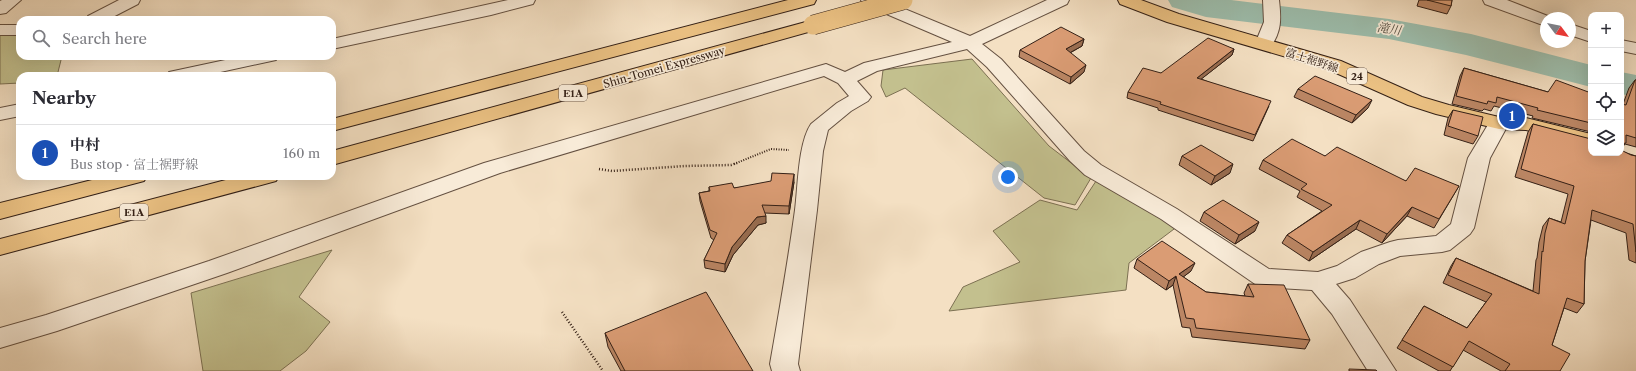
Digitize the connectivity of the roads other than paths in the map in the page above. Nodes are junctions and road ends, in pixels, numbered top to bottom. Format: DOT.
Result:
graph roads {
  1 [pos="13,0"];
  2 [pos="132,0"];
  3 [pos="527,0"];
  4 [pos="808,0"];
  5 [pos="869,0"];
  6 [pos="903,0"];
  7 [pos="1061,0"];
  8 [pos="1126,0"];
  9 [pos="1491,0"];
  10 [pos="1271,1"];
  11 [pos="0,9"];
  12 [pos="102,16"];
  13 [pos="1540,18"];
  14 [pos="0,30"];
  15 [pos="16,30"];
  16 [pos="1576,31"];
  17 [pos="1588,36"];
  18 [pos="336,43"];
  19 [pos="970,43"];
  20 [pos="1264,44"];
  21 [pos="1624,46"];
  22 [pos="1636,49"];
  23 [pos="251,60"];
  24 [pos="195,72"];
  25 [pos="845,79"];
  26 [pos="16,111"];
  27 [pos="0,114"];
  28 [pos="1499,123"];
  29 [pos="336,124"];
  30 [pos="1588,140"];
  31 [pos="336,157"];
  32 [pos="120,180"];
  33 [pos="253,180"];
  34 [pos="0,211"];
  35 [pos="0,247"];
  36 [pos="1319,281"];
  37 [pos="0,338"];
  38 [pos="786,371"];
  39 [pos="1382,371"];
  1 -- 11 [label="street"];
  2 -- 12 [label="street"];
  3 -- 18 [label="street"];
  4 -- 29 [label="main road"];
  5 -- 19 [label="street"];
  6 -- 31 [label="main road, Shin-Tomei Expressway / E1A, bridge"];
  7 -- 19 [label="street"];
  8 -- 20 [label="main road, 富士裾野線 / 24"];
  9 -- 13 [label="street"];
  10 -- 20 [label="street"];
  14 -- 15 [label="street"];
  16 -- 17 [label="street"];
  19 -- 25 [label="street"];
  19 -- 36 [label="street"];
  20 -- 28 [label="main road, 富士裾野線 / 24"];
  21 -- 22 [label="street"];
  23 -- 24 [label="street"];
  25 -- 37 [label="street"];
  25 -- 38 [label="street"];
  26 -- 27 [label="street"];
  28 -- 30 [label="main road, 富士裾野線 / 24"];
  28 -- 36 [label="street"];
  32 -- 34 [label="main road"];
  33 -- 35 [label="main road, E1A"];
  36 -- 39 [label="street"];
}
